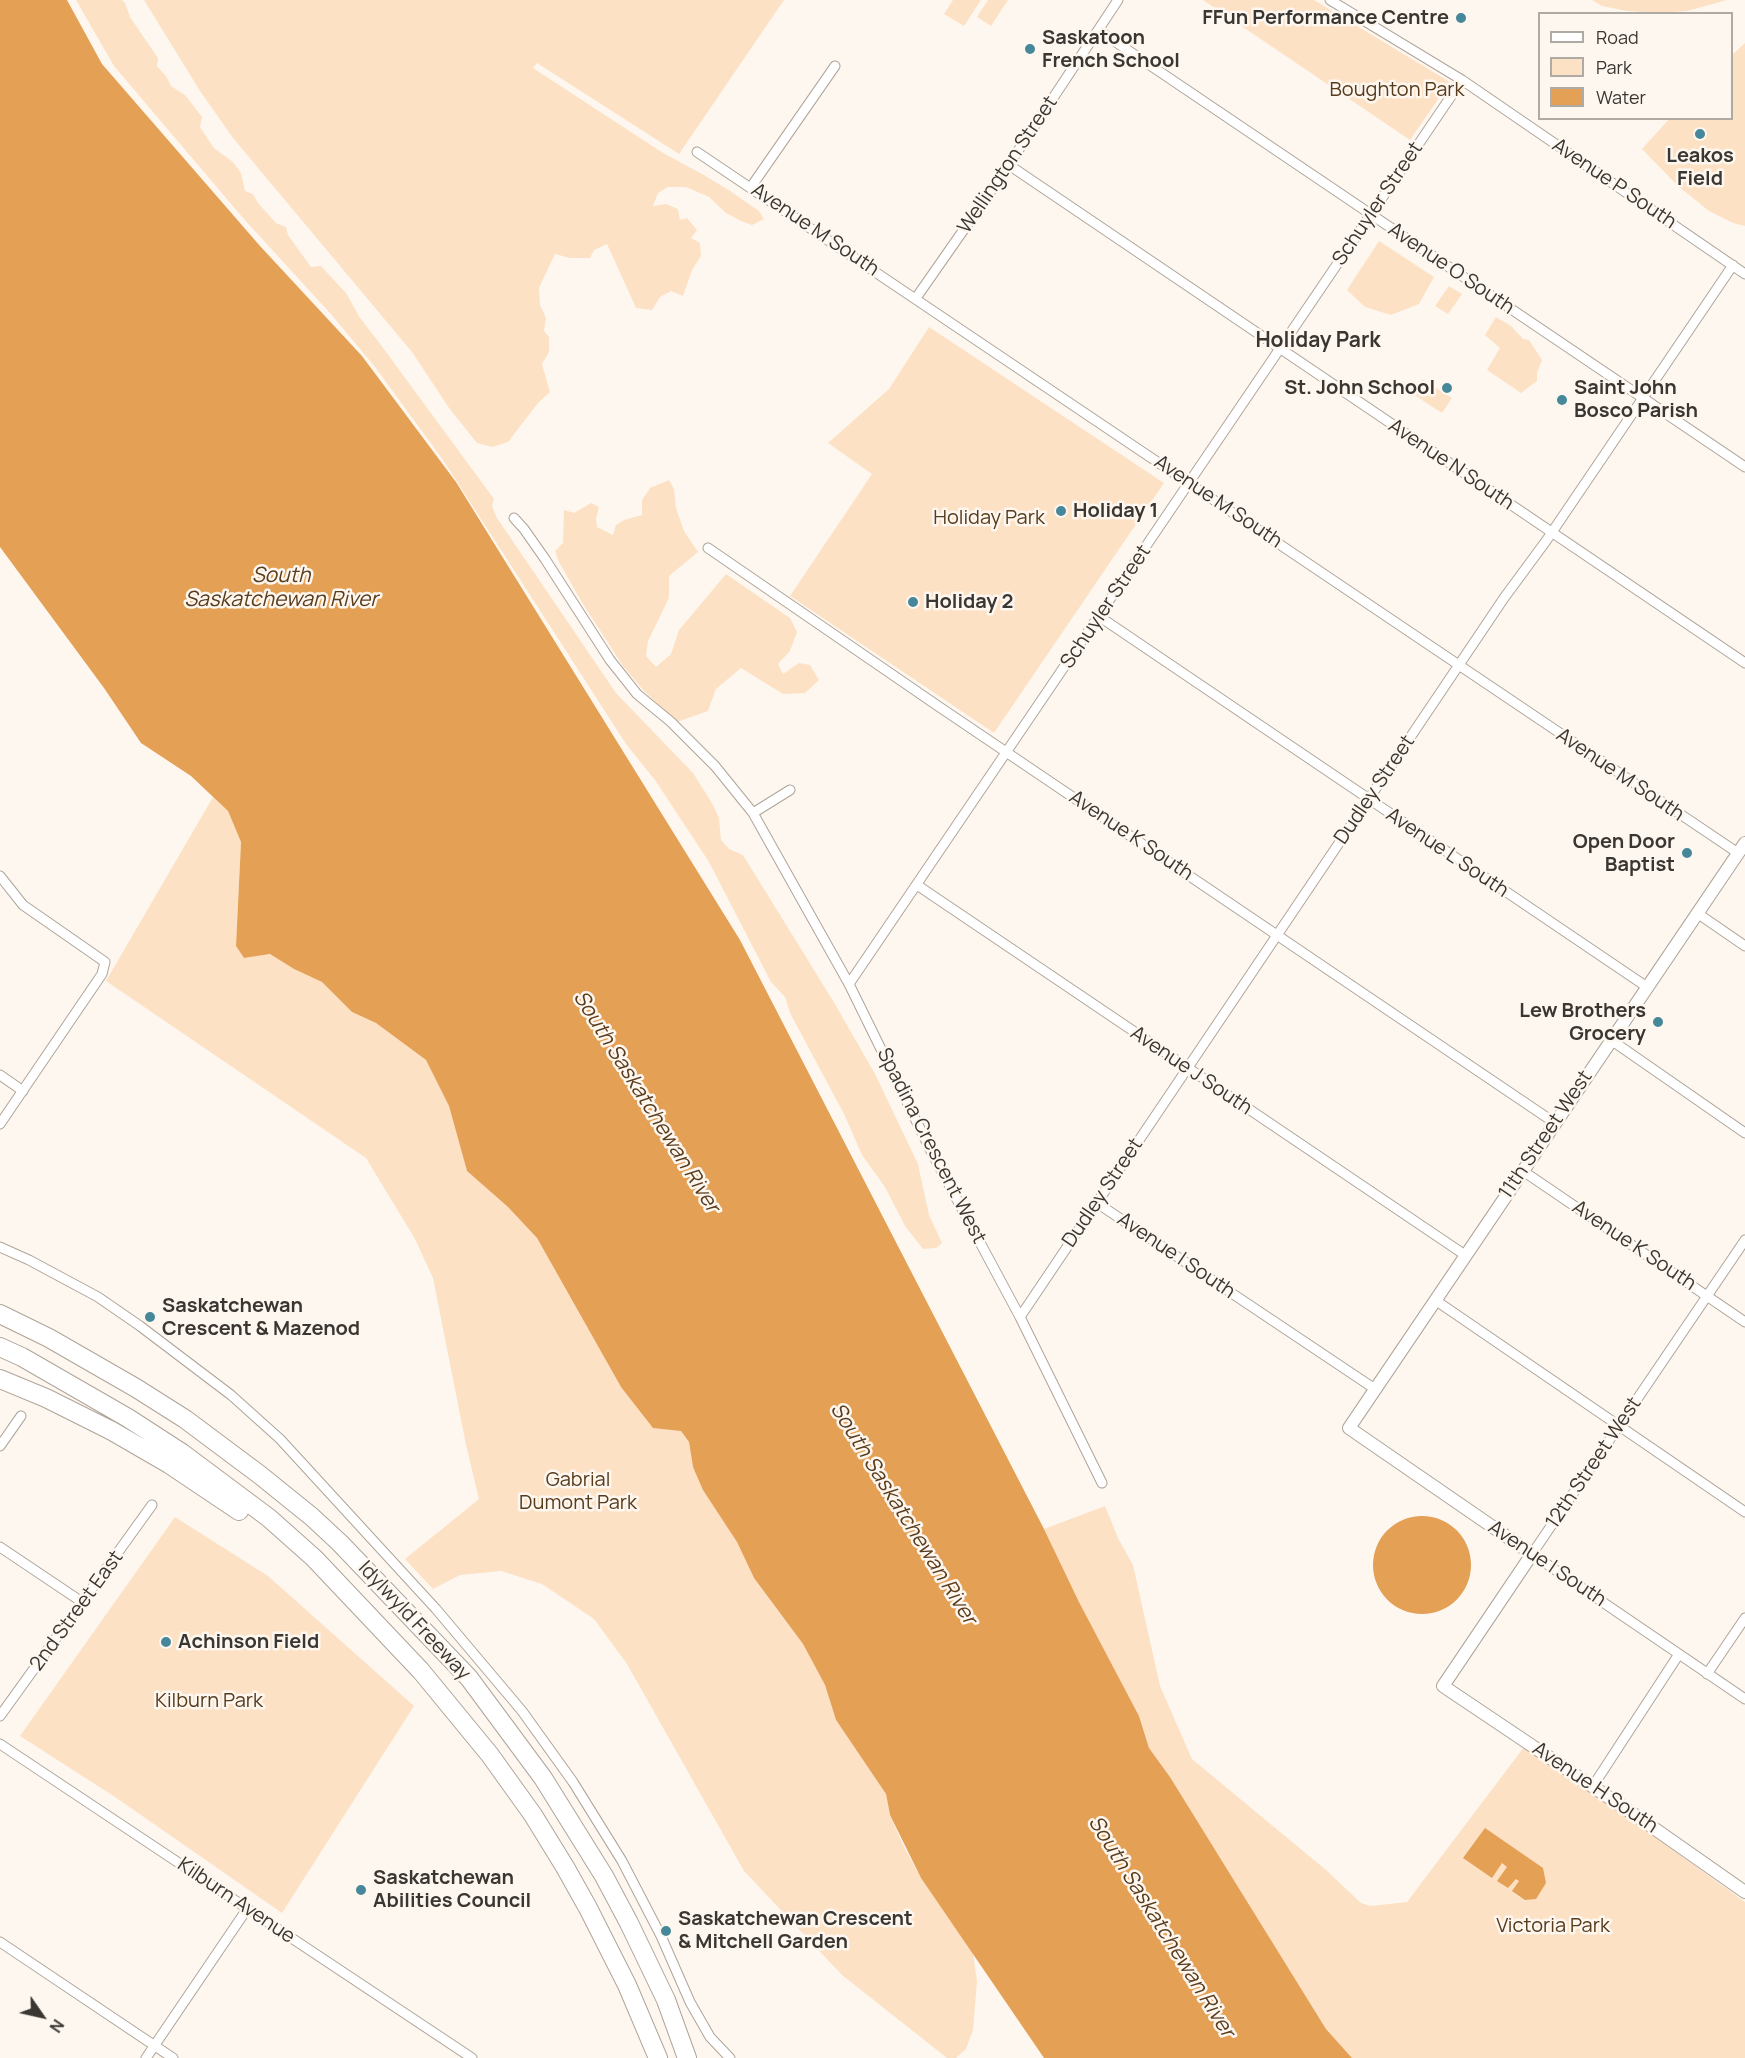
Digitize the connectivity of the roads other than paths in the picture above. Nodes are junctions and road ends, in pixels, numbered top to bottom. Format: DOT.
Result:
graph roads {
  1 [pos="1118,0"];
  2 [pos="1330,0"];
  3 [pos="1098,30"];
  4 [pos="835,66"];
  5 [pos="1462,80"];
  6 [pos="698,152"];
  7 [pos="1009,165"];
  8 [pos="751,187"];
  9 [pos="1371,215"];
  10 [pos="1732,265"];
  11 [pos="1745,274"];
  12 [pos="916,298"];
  13 [pos="1279,349"];
  14 [pos="1642,398"];
  15 [pos="1745,467"];
  16 [pos="1189,483"];
  17 [pos="514,518"];
  18 [pos="1551,533"];
  19 [pos="708,548"];
  20 [pos="1100,617"];
  21 [pos="1745,663"];
  22 [pos="1459,666"];
  23 [pos="1007,752"];
  24 [pos="790,790"];
  25 [pos="1368,800"];
  26 [pos="753,813"];
  27 [pos="1742,848"];
  28 [pos="0,876"];
  29 [pos="917,885"];
  30 [pos="1697,913"];
  31 [pos="1278,934"];
  32 [pos="1745,946"];
  33 [pos="849,984"];
  34 [pos="1647,987"];
  35 [pos="1611,1040"];
  36 [pos="1187,1069"];
  37 [pos="0,1075"];
  38 [pos="23,1091"];
  39 [pos="1555,1123"];
  40 [pos="0,1124"];
  41 [pos="1745,1133"];
  42 [pos="1523,1171"];
  43 [pos="1096,1203"];
  44 [pos="1745,1240"];
  45 [pos="0,1247"];
  46 [pos="1465,1255"];
  47 [pos="1707,1296"];
  48 [pos="1435,1300"];
  49 [pos="0,1314"];
  50 [pos="1020,1317"];
  51 [pos="1745,1322"];
  52 [pos="0,1347"];
  53 [pos="0,1379"];
  54 [pos="1375,1389"];
  55 [pos="21,1416"];
  56 [pos="1619,1426"];
  57 [pos="1349,1428"];
  58 [pos="0,1446"];
  59 [pos="1102,1483"];
  60 [pos="152,1505"];
  61 [pos="1745,1512"];
  62 [pos="0,1547"];
  63 [pos="1532,1554"];
  64 [pos="82,1602"];
  65 [pos="1745,1618"];
  66 [pos="1679,1654"];
  67 [pos="421,1671"];
  68 [pos="1707,1674"];
  69 [pos="1443,1686"];
  70 [pos="1745,1699"];
  71 [pos="0,1716"];
  72 [pos="0,1744"];
  73 [pos="1593,1786"];
  74 [pos="1745,1892"];
  75 [pos="247,1909"];
  76 [pos="0,1942"];
  77 [pos="154,2045"];
  78 [pos="146,2058"];
  79 [pos="173,2058"];
  80 [pos="472,2058"];
  81 [pos="658,2058"];
  82 [pos="687,2058"];
  83 [pos="730,2058"];
  1 -- 3 [label="street, Wellington Street"];
  2 -- 5 [label="street, Avenue P South"];
  3 -- 7 [label="street, Wellington Street"];
  3 -- 9 [label="street, Avenue O South"];
  4 -- 8 [label="street"];
  5 -- 9 [label="street, Schuyler Street"];
  5 -- 10 [label="street, Avenue P South"];
  6 -- 8 [label="street, Avenue M South"];
  7 -- 12 [label="street, Wellington Street"];
  7 -- 13 [label="street, Avenue N South"];
  8 -- 12 [label="street, Avenue M South"];
  9 -- 13 [label="street, Schuyler Street"];
  9 -- 14 [label="street, Avenue O South"];
  10 -- 11 [label="street, Avenue P South"];
  10 -- 14 [label="street, Dudley Street"];
  12 -- 16 [label="street, Avenue M South"];
  13 -- 16 [label="street, Schuyler Street"];
  13 -- 18 [label="street, Avenue N South"];
  14 -- 15 [label="street, Avenue O South"];
  14 -- 18 [label="street, Dudley Street"];
  16 -- 20 [label="street, Schuyler Street"];
  16 -- 22 [label="street, Avenue M South"];
  17 -- 26 [label="street, Spadina Crescent West"];
  18 -- 21 [label="street, Avenue N South"];
  18 -- 22 [label="street, Dudley Street"];
  19 -- 23 [label="street, Avenue K South"];
  20 -- 23 [label="street, Schuyler Street"];
  20 -- 25 [label="street, Avenue L South"];
  22 -- 25 [label="street, Dudley Street"];
  22 -- 27 [label="street, Avenue M South"];
  23 -- 29 [label="street, Schuyler Street"];
  23 -- 31 [label="street, Avenue K South"];
  24 -- 26 [label="street"];
  25 -- 31 [label="street, Dudley Street"];
  25 -- 34 [label="street, Avenue L South"];
  26 -- 33 [label="street, Spadina Crescent West"];
  27 -- 30 [label="street, 11th Street West"];
  28 -- 38 [label="street"];
  29 -- 33 [label="street, Schuyler Street"];
  29 -- 36 [label="street, Avenue J South"];
  30 -- 32 [label="street"];
  30 -- 34 [label="street, 11th Street West"];
  31 -- 36 [label="street, Dudley Street"];
  31 -- 39 [label="street, Avenue K South"];
  33 -- 50 [label="street, Spadina Crescent West"];
  34 -- 35 [label="street, 11th Street West"];
  35 -- 39 [label="street, 11th Street West"];
  35 -- 41 [label="street"];
  36 -- 43 [label="street, Dudley Street"];
  36 -- 46 [label="street, Avenue J South"];
  37 -- 38 [label="street"];
  38 -- 40 [label="street"];
  39 -- 42 [label="street, 11th Street West"];
  42 -- 46 [label="street, 11th Street West"];
  42 -- 47 [label="street, Avenue K South"];
  43 -- 50 [label="street, Dudley Street"];
  43 -- 54 [label="street, Avenue I South"];
  44 -- 47 [label="street, 12th Street West"];
  45 -- 83 [label="street"];
  46 -- 48 [label="street, 11th Street West"];
  47 -- 51 [label="street, Avenue K South"];
  47 -- 56 [label="street, 12th Street West"];
  48 -- 54 [label="street, 11th Street West"];
  48 -- 56 [label="street"];
  49 -- 82 [label="highway, Idylwyld Freeway"];
  50 -- 59 [label="street, Spadina Crescent West"];
  52 -- 67 [label="highway, Idylwyld Freeway"];
  53 -- 67 [label="highway"];
  54 -- 57 [label="street, 11th Street West"];
  55 -- 58 [label="street"];
  56 -- 61 [label="street"];
  56 -- 63 [label="street, 12th Street West"];
  57 -- 63 [label="street, Avenue I South"];
  60 -- 64 [label="street, 2nd Street East"];
  62 -- 64 [label="street"];
  63 -- 66 [label="street, Avenue I South"];
  63 -- 69 [label="street, 12th Street West"];
  64 -- 71 [label="street, 2nd Street East"];
  65 -- 68 [label="street"];
  66 -- 68 [label="street, Avenue I South"];
  66 -- 73 [label="street"];
  67 -- 81 [label="highway, Idylwyld Freeway"];
  68 -- 70 [label="street, Avenue I South"];
  69 -- 73 [label="street, Avenue H South"];
  72 -- 75 [label="street, Kilburn Avenue"];
  73 -- 74 [label="street, Avenue H South"];
  75 -- 77 [label="street"];
  75 -- 80 [label="street, Kilburn Avenue"];
  76 -- 77 [label="street"];
  77 -- 78 [label="street"];
  77 -- 79 [label="street"];
}
